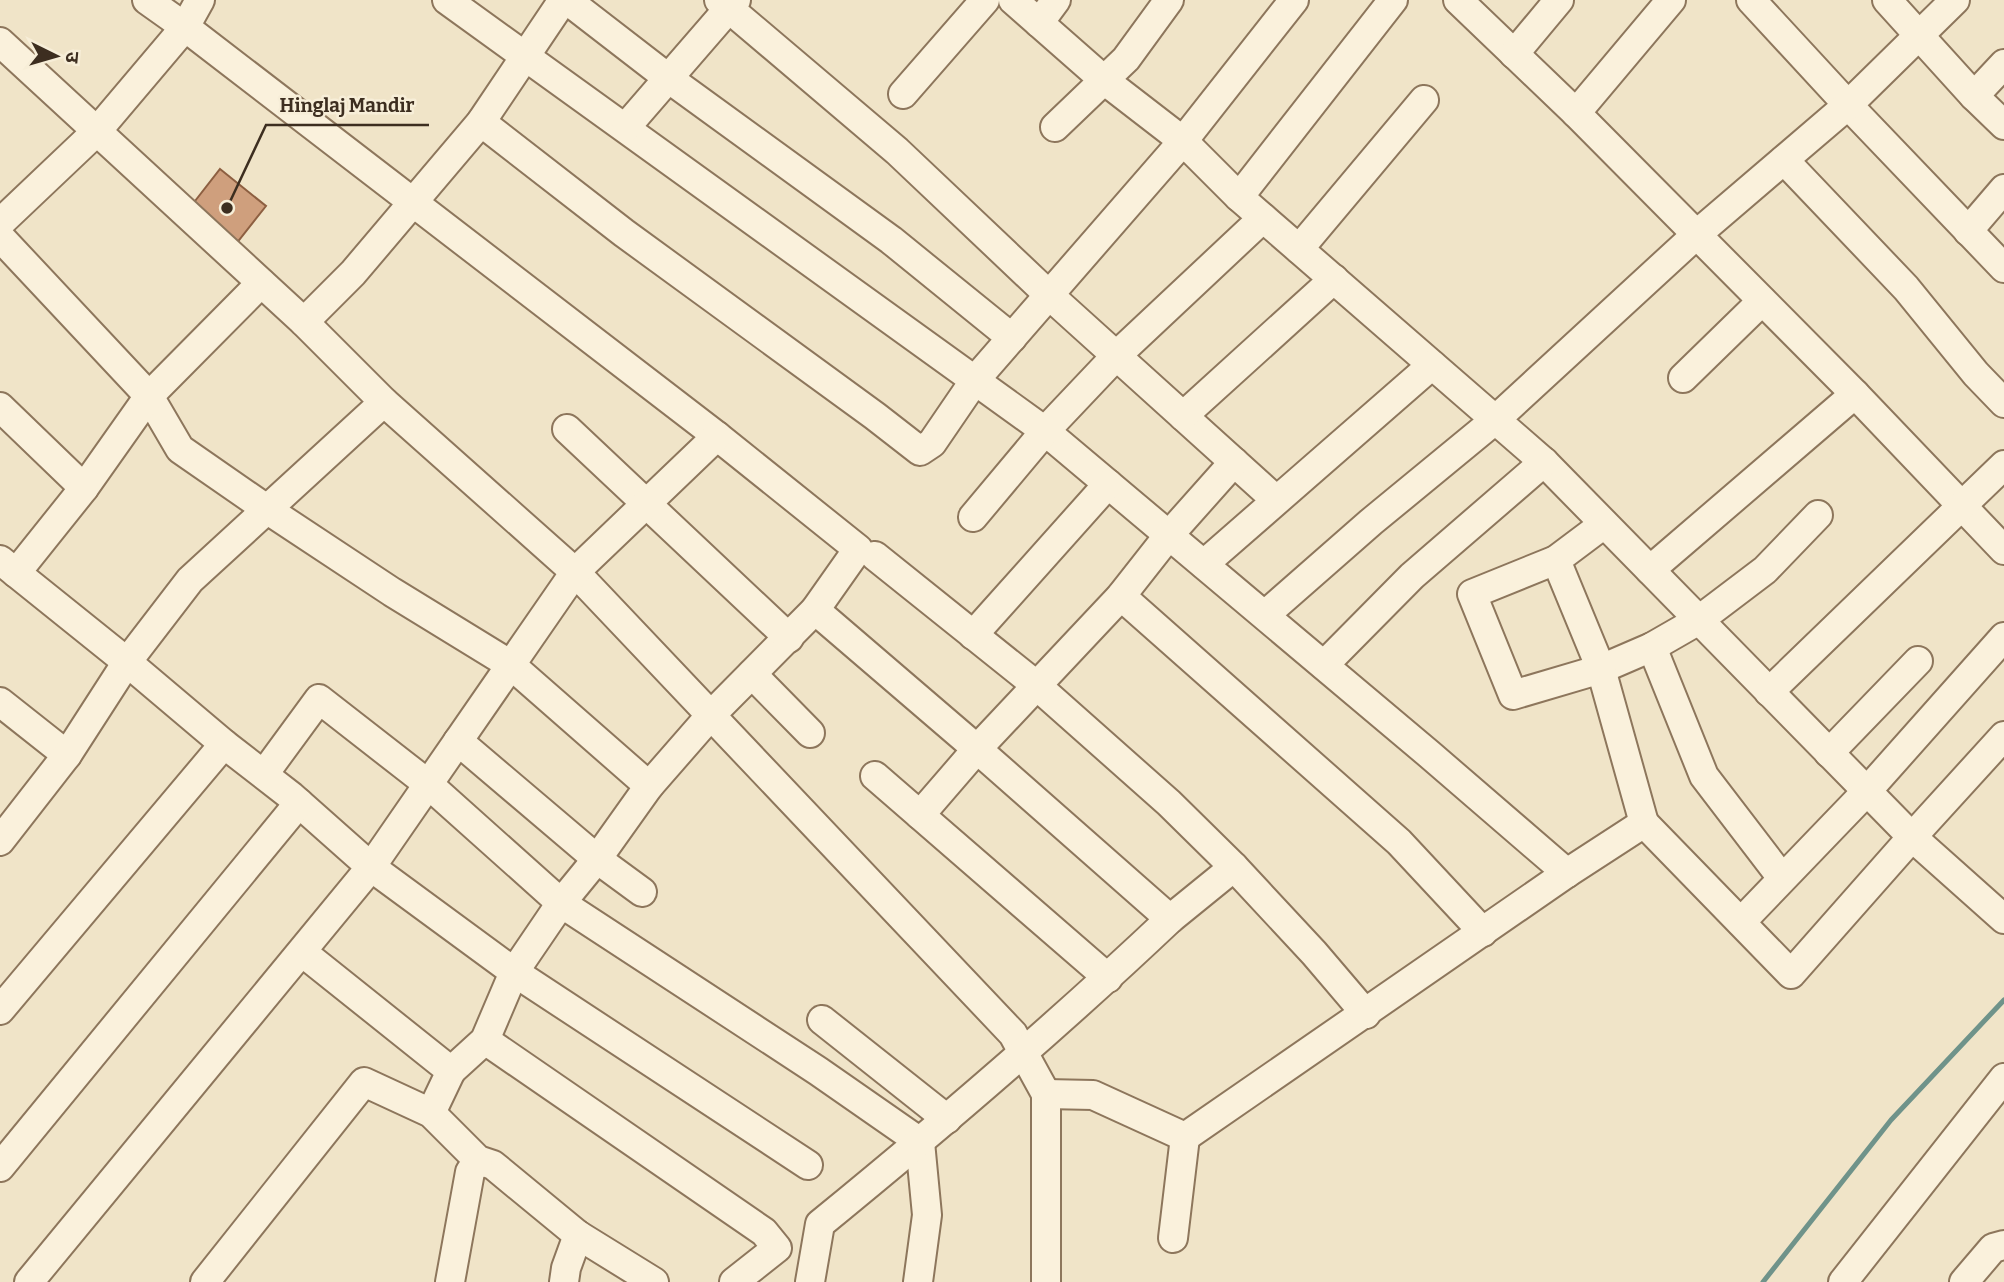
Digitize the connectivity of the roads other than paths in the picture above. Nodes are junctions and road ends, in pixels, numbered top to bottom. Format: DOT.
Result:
graph roads {
  1 [pos="147,0"];
  2 [pos="200,0"];
  3 [pos="447,0"];
  4 [pos="565,0"];
  5 [pos="985,0"];
  6 [pos="1013,0"];
  7 [pos="1056,0"];
  8 [pos="1169,0"];
  9 [pos="1294,0"];
  10 [pos="1393,0"];
  11 [pos="1458,0"];
  12 [pos="1559,0"];
  13 [pos="1671,0"];
  14 [pos="1751,0"];
  15 [pos="1886,0"];
  16 [pos="1955,0"];
  17 [pos="728,2"];
  18 [pos="1039,23"];
  19 [pos="185,27"];
  20 [pos="1919,37"];
  21 [pos="0,42"];
  22 [pos="1514,54"];
  23 [pos="526,56"];
  24 [pos="2004,64"];
  25 [pos="668,78"];
  26 [pos="1104,80"];
  27 [pos="903,94"];
  28 [pos="1974,96"];
  29 [pos="1424,100"];
  30 [pos="1848,106"];
  31 [pos="1576,113"];
  32 [pos="481,122"];
  33 [pos="2004,125"];
  34 [pos="626,127"];
  35 [pos="1055,127"];
  36 [pos="97,131"];
  37 [pos="1183,141"];
  38 [pos="1784,160"];
  39 [pos="2004,189"];
  40 [pos="1239,197"];
  41 [pos="413,204"];
  42 [pos="1263,218"];
  43 [pos="0,223"];
  44 [pos="1968,231"];
  45 [pos="1696,235"];
  46 [pos="0,237"];
  47 [pos="1299,249"];
  48 [pos="2004,268"];
  49 [pos="1334,279"];
  50 [pos="261,283"];
  51 [pos="1049,295"];
  52 [pos="1762,301"];
  53 [pos="304,322"];
  54 [pos="1012,338"];
  55 [pos="1117,355"];
  56 [pos="1432,365"];
  57 [pos="1683,378"];
  58 [pos="975,380"];
  59 [pos="1855,394"];
  60 [pos="149,396"];
  61 [pos="384,402"];
  62 [pos="2004,403"];
  63 [pos="0,407"];
  64 [pos="1183,416"];
  65 [pos="1495,420"];
  66 [pos="567,429"];
  67 [pos="1045,431"];
  68 [pos="717,436"];
  69 [pos="1234,462"];
  70 [pos="1544,462"];
  71 [pos="2004,465"];
  72 [pos="1108,484"];
  73 [pos="84,488"];
  74 [pos="1276,500"];
  75 [pos="647,504"];
  76 [pos="1961,506"];
  77 [pos="268,510"];
  78 [pos="1818,515"];
  79 [pos="973,517"];
  80 [pos="1604,524"];
  81 [pos="1169,535"];
  82 [pos="2004,550"];
  83 [pos="875,556"];
  84 [pos="1556,561"];
  85 [pos="1204,564"];
  86 [pos="8,567"];
  87 [pos="1650,570"];
  88 [pos="575,572"];
  89 [pos="1121,596"];
  90 [pos="815,610"];
  91 [pos="1265,615"];
  92 [pos="1699,620"];
  93 [pos="973,635"];
  94 [pos="2004,637"];
  95 [pos="789,638"];
  96 [pos="1652,647"];
  97 [pos="1918,661"];
  98 [pos="127,662"];
  99 [pos="511,665"];
  100 [pos="1324,666"];
  101 [pos="1601,669"];
  102 [pos="752,674"];
  103 [pos="1036,685"];
  104 [pos="1769,692"];
  105 [pos="0,702"];
  106 [pos="711,715"];
  107 [pos="810,733"];
  108 [pos="2004,736"];
  109 [pos="458,741"];
  110 [pos="224,744"];
  111 [pos="977,749"];
  112 [pos="1829,752"];
  113 [pos="67,755"];
  114 [pos="264,774"];
  115 [pos="875,776"];
  116 [pos="428,784"];
  117 [pos="649,786"];
  118 [pos="1867,791"];
  119 [pos="299,803"];
  120 [pos="920,815"];
  121 [pos="1644,823"];
  122 [pos="1912,836"];
  123 [pos="0,841"];
  124 [pos="597,859"];
  125 [pos="371,867"];
  126 [pos="1234,867"];
  127 [pos="1567,873"];
  128 [pos="1783,878"];
  129 [pos="642,892"];
  130 [pos="562,904"];
  131 [pos="1170,919"];
  132 [pos="2004,919"];
  133 [pos="1741,922"];
  134 [pos="1483,932"];
  135 [pos="307,956"];
  136 [pos="514,972"];
  137 [pos="1108,978"];
  138 [pos="0,1010"];
  139 [pos="1366,1014"];
  140 [pos="822,1020"];
  141 [pos="485,1040"];
  142 [pos="1023,1053"];
  143 [pos="451,1071"];
  144 [pos="2004,1078"];
  145 [pos="1046,1094"];
  146 [pos="431,1113"];
  147 [pos="947,1119"];
  148 [pos="1185,1137"];
  149 [pos="920,1142"];
  150 [pos="478,1160"];
  151 [pos="808,1165"];
  152 [pos="0,1167"];
  153 [pos="578,1235"];
  154 [pos="1173,1238"];
  155 [pos="2004,1245"];
  156 [pos="39,1278"];
  157 [pos="1967,1281"];
  158 [pos="205,1282"];
  159 [pos="450,1282"];
  160 [pos="564,1282"];
  161 [pos="654,1282"];
  162 [pos="734,1282"];
  163 [pos="810,1282"];
  164 [pos="918,1282"];
  165 [pos="1046,1282"];
  166 [pos="1843,1282"];
  1 -- 19 [label="street"];
  2 -- 19 [label="street"];
  3 -- 23 [label="street"];
  4 -- 23 [label="street"];
  4 -- 25 [label="street"];
  5 -- 27 [label="street"];
  6 -- 18 [label="street"];
  7 -- 18 [label="street"];
  8 -- 26 [label="street"];
  9 -- 37 [label="street"];
  10 -- 40 [label="street"];
  11 -- 22 [label="street"];
  12 -- 22 [label="street"];
  13 -- 31 [label="street"];
  14 -- 30 [label="street"];
  15 -- 20 [label="street"];
  16 -- 20 [label="street"];
  17 -- 25 [label="street"];
  17 -- 51 [label="street"];
  18 -- 26 [label="street"];
  19 -- 36 [label="street"];
  19 -- 41 [label="street"];
  20 -- 28 [label="street"];
  20 -- 30 [label="street"];
  21 -- 36 [label="street"];
  22 -- 31 [label="street"];
  23 -- 32 [label="street"];
  23 -- 34 [label="street"];
  24 -- 28 [label="street"];
  25 -- 34 [label="street"];
  25 -- 54 [label="street"];
  26 -- 35 [label="street"];
  26 -- 37 [label="street"];
  28 -- 33 [label="street"];
  29 -- 47 [label="street"];
  30 -- 38 [label="street"];
  30 -- 44 [label="street"];
  31 -- 45 [label="street"];
  32 -- 41 [label="street"];
  32 -- 58 [label="street"];
  34 -- 58 [label="street"];
  36 -- 43 [label="street"];
  36 -- 50 [label="street"];
  37 -- 40 [label="street"];
  37 -- 51 [label="street"];
  38 -- 45 [label="street"];
  38 -- 62 [label="street"];
  39 -- 44 [label="street"];
  40 -- 42 [label="street"];
  41 -- 53 [label="street"];
  41 -- 68 [label="street"];
  42 -- 47 [label="street"];
  42 -- 55 [label="street"];
  44 -- 48 [label="street"];
  45 -- 52 [label="street"];
  45 -- 65 [label="street"];
  46 -- 60 [label="street"];
  47 -- 49 [label="street"];
  49 -- 56 [label="street"];
  49 -- 64 [label="street"];
  50 -- 53 [label="street"];
  50 -- 60 [label="street"];
  51 -- 54 [label="street"];
  51 -- 55 [label="street"];
  52 -- 57 [label="street"];
  52 -- 59 [label="street"];
  53 -- 61 [label="street"];
  54 -- 58 [label="street"];
  55 -- 64 [label="street"];
  55 -- 67 [label="street"];
  56 -- 65 [label="street"];
  56 -- 74 [label="street"];
  58 -- 67 [label="street"];
  59 -- 76 [label="street"];
  59 -- 87 [label="street"];
  60 -- 73 [label="street"];
  60 -- 77 [label="street"];
  61 -- 77 [label="street"];
  61 -- 88 [label="street"];
  63 -- 73 [label="street"];
  64 -- 69 [label="street"];
  65 -- 70 [label="street"];
  65 -- 91 [label="street"];
  66 -- 75 [label="street"];
  67 -- 72 [label="street"];
  67 -- 79 [label="street"];
  68 -- 75 [label="street"];
  68 -- 90 [label="street"];
  69 -- 74 [label="street"];
  69 -- 81 [label="street"];
  70 -- 80 [label="street"];
  70 -- 100 [label="street"];
  71 -- 76 [label="street"];
  72 -- 81 [label="street"];
  72 -- 93 [label="street"];
  73 -- 86 [label="street"];
  74 -- 85 [label="street"];
  75 -- 88 [label="street"];
  75 -- 95 [label="street"];
  76 -- 82 [label="street"];
  76 -- 104 [label="street"];
  77 -- 98 [label="street"];
  77 -- 99 [label="street"];
  78 -- 92 [label="street"];
  80 -- 84 [label="street"];
  80 -- 87 [label="street"];
  81 -- 85 [label="street"];
  81 -- 89 [label="street"];
  83 -- 93 [label="street"];
  84 -- 101 [label="street"];
  84 -- 101 [label="street"];
  85 -- 91 [label="street"];
  86 -- 98 [label="street"];
  87 -- 92 [label="street"];
  88 -- 99 [label="street"];
  88 -- 106 [label="street"];
  89 -- 103 [label="street"];
  89 -- 134 [label="street"];
  90 -- 95 [label="street"];
  90 -- 111 [label="street"];
  91 -- 100 [label="street"];
  92 -- 96 [label="street"];
  92 -- 104 [label="street"];
  93 -- 103 [label="street"];
  94 -- 118 [label="street"];
  95 -- 102 [label="street"];
  96 -- 101 [label="street"];
  96 -- 128 [label="street"];
  97 -- 112 [label="street"];
  98 -- 110 [label="street"];
  98 -- 113 [label="street"];
  99 -- 109 [label="street"];
  99 -- 117 [label="street"];
  100 -- 127 [label="street"];
  101 -- 121 [label="street"];
  102 -- 106 [label="street"];
  102 -- 107 [label="street"];
  103 -- 111 [label="street"];
  103 -- 126 [label="street"];
  104 -- 112 [label="street"];
  105 -- 113 [label="street"];
  106 -- 117 [label="street"];
  106 -- 142 [label="street"];
  108 -- 122 [label="street"];
  109 -- 116 [label="street"];
  109 -- 124 [label="street"];
  110 -- 114 [label="street"];
  110 -- 138 [label="street"];
  111 -- 120 [label="street"];
  111 -- 131 [label="street"];
  112 -- 118 [label="street"];
  113 -- 123 [label="street"];
  114 -- 116 [label="street"];
  114 -- 119 [label="street"];
  115 -- 120 [label="street"];
  116 -- 125 [label="street"];
  116 -- 130 [label="street"];
  117 -- 124 [label="street"];
  118 -- 122 [label="street"];
  118 -- 128 [label="street"];
  119 -- 125 [label="street"];
  119 -- 152 [label="street"];
  120 -- 137 [label="street"];
  121 -- 127 [label="street"];
  121 -- 133 [label="street"];
  122 -- 132 [label="street"];
  122 -- 133 [label="street"];
  124 -- 129 [label="street"];
  124 -- 130 [label="street"];
  125 -- 136 [label="street"];
  125 -- 156 [label="street"];
  126 -- 131 [label="street"];
  126 -- 139 [label="street"];
  127 -- 134 [label="street"];
  128 -- 133 [label="street"];
  130 -- 136 [label="street"];
  130 -- 149 [label="street"];
  131 -- 137 [label="street"];
  134 -- 139 [label="street"];
  135 -- 143 [label="street"];
  136 -- 141 [label="street"];
  136 -- 151 [label="street"];
  137 -- 142 [label="street"];
  139 -- 148 [label="street"];
  140 -- 147 [label="street"];
  141 -- 143 [label="street"];
  141 -- 162 [label="street"];
  142 -- 145 [label="street"];
  142 -- 147 [label="street"];
  143 -- 146 [label="street"];
  144 -- 166 [label="street"];
  145 -- 148 [label="street"];
  145 -- 165 [label="street"];
  146 -- 150 [label="street"];
  146 -- 158 [label="street"];
  147 -- 149 [label="street"];
  148 -- 154 [label="street"];
  149 -- 163 [label="street"];
  149 -- 164 [label="street"];
  150 -- 153 [label="street"];
  150 -- 159 [label="street"];
  153 -- 160 [label="street"];
  153 -- 161 [label="street"];
  155 -- 157 [label="street"];
}
